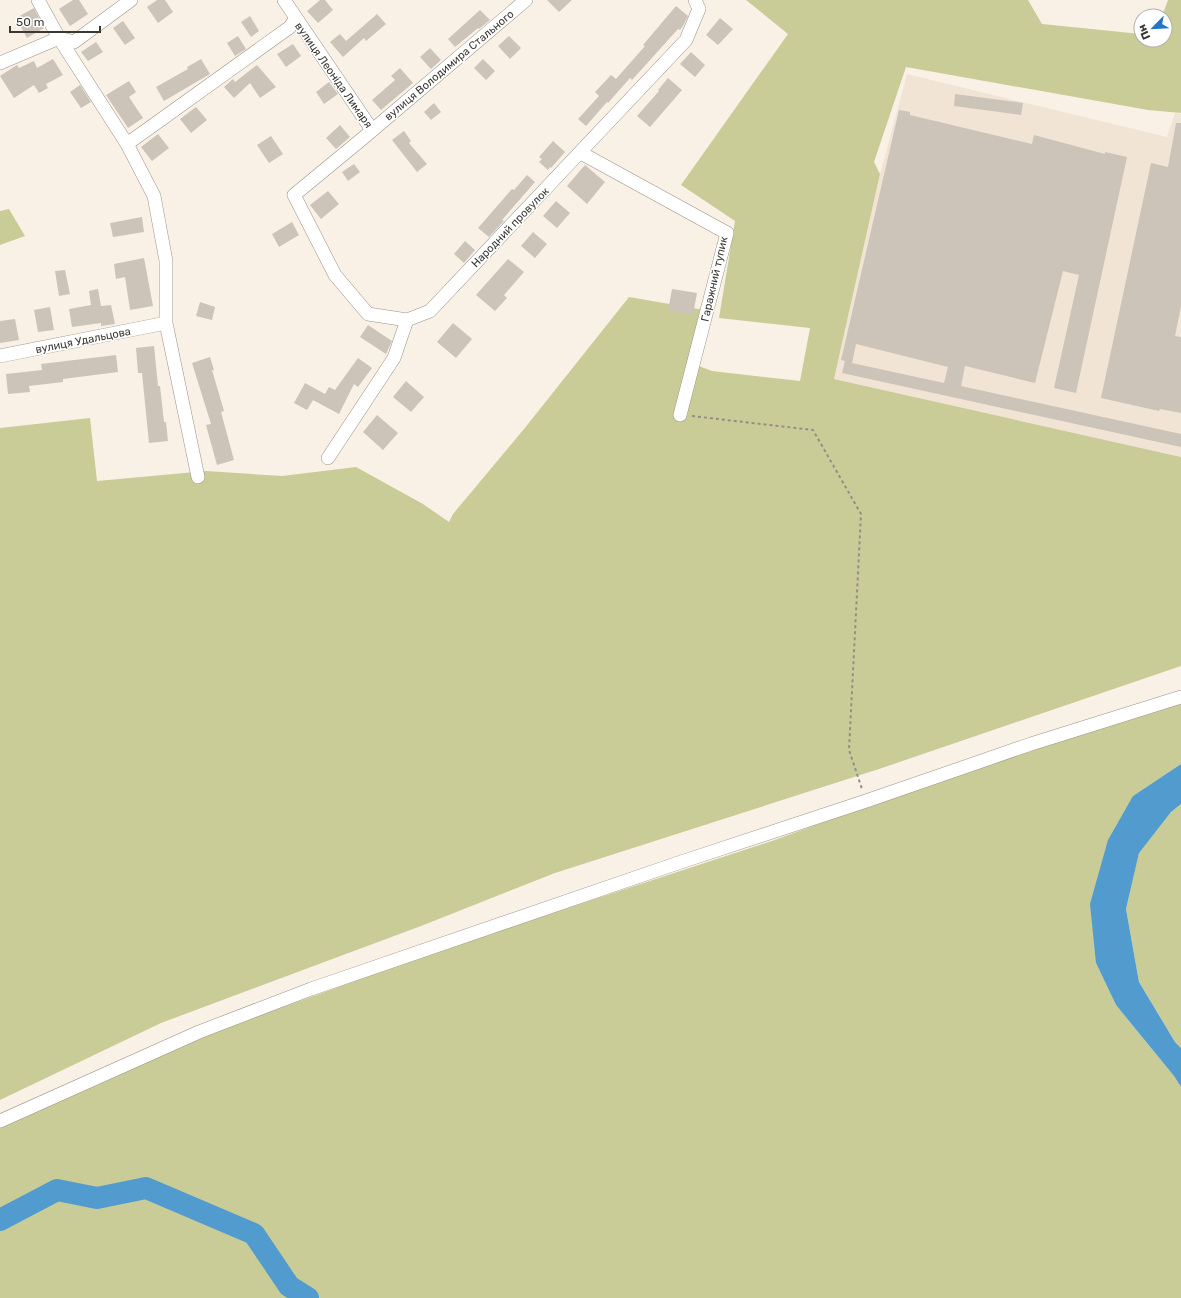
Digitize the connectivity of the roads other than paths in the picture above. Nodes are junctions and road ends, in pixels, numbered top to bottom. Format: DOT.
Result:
graph roads {
  1 [pos="38,0"];
  2 [pos="131,0"];
  3 [pos="526,0"];
  4 [pos="695,0"];
  5 [pos="292,6"];
  6 [pos="59,38"];
  7 [pos="0,63"];
  8 [pos="372,130"];
  9 [pos="127,144"];
  10 [pos="581,152"];
  11 [pos="407,320"];
  12 [pos="166,323"];
  13 [pos="0,356"];
  14 [pos="680,415"];
  15 [pos="328,458"];
  16 [pos="198,476"];
  17 [pos="1181,697"];
  18 [pos="0,1121"];
  1 -- 6 [label="street"];
  2 -- 6 [label="street"];
  3 -- 8 [label="street, вулиця Володимира Стального"];
  4 -- 10 [label="street, Народний провулок"];
  5 -- 8 [label="street, вулиця Леоніда Лимаря"];
  5 -- 9 [label="street, вулиця Леоніда Лимаря"];
  6 -- 7 [label="street"];
  6 -- 9 [label="street"];
  8 -- 11 [label="street, вулиця Леоніда Лимаря"];
  9 -- 12 [label="street"];
  10 -- 11 [label="street, Народний провулок"];
  10 -- 14 [label="street, Гаражний тупик"];
  11 -- 15 [label="street"];
  12 -- 13 [label="street, вулиця Удальцова"];
  12 -- 16 [label="street"];
  17 -- 18 [label="street"];
}
